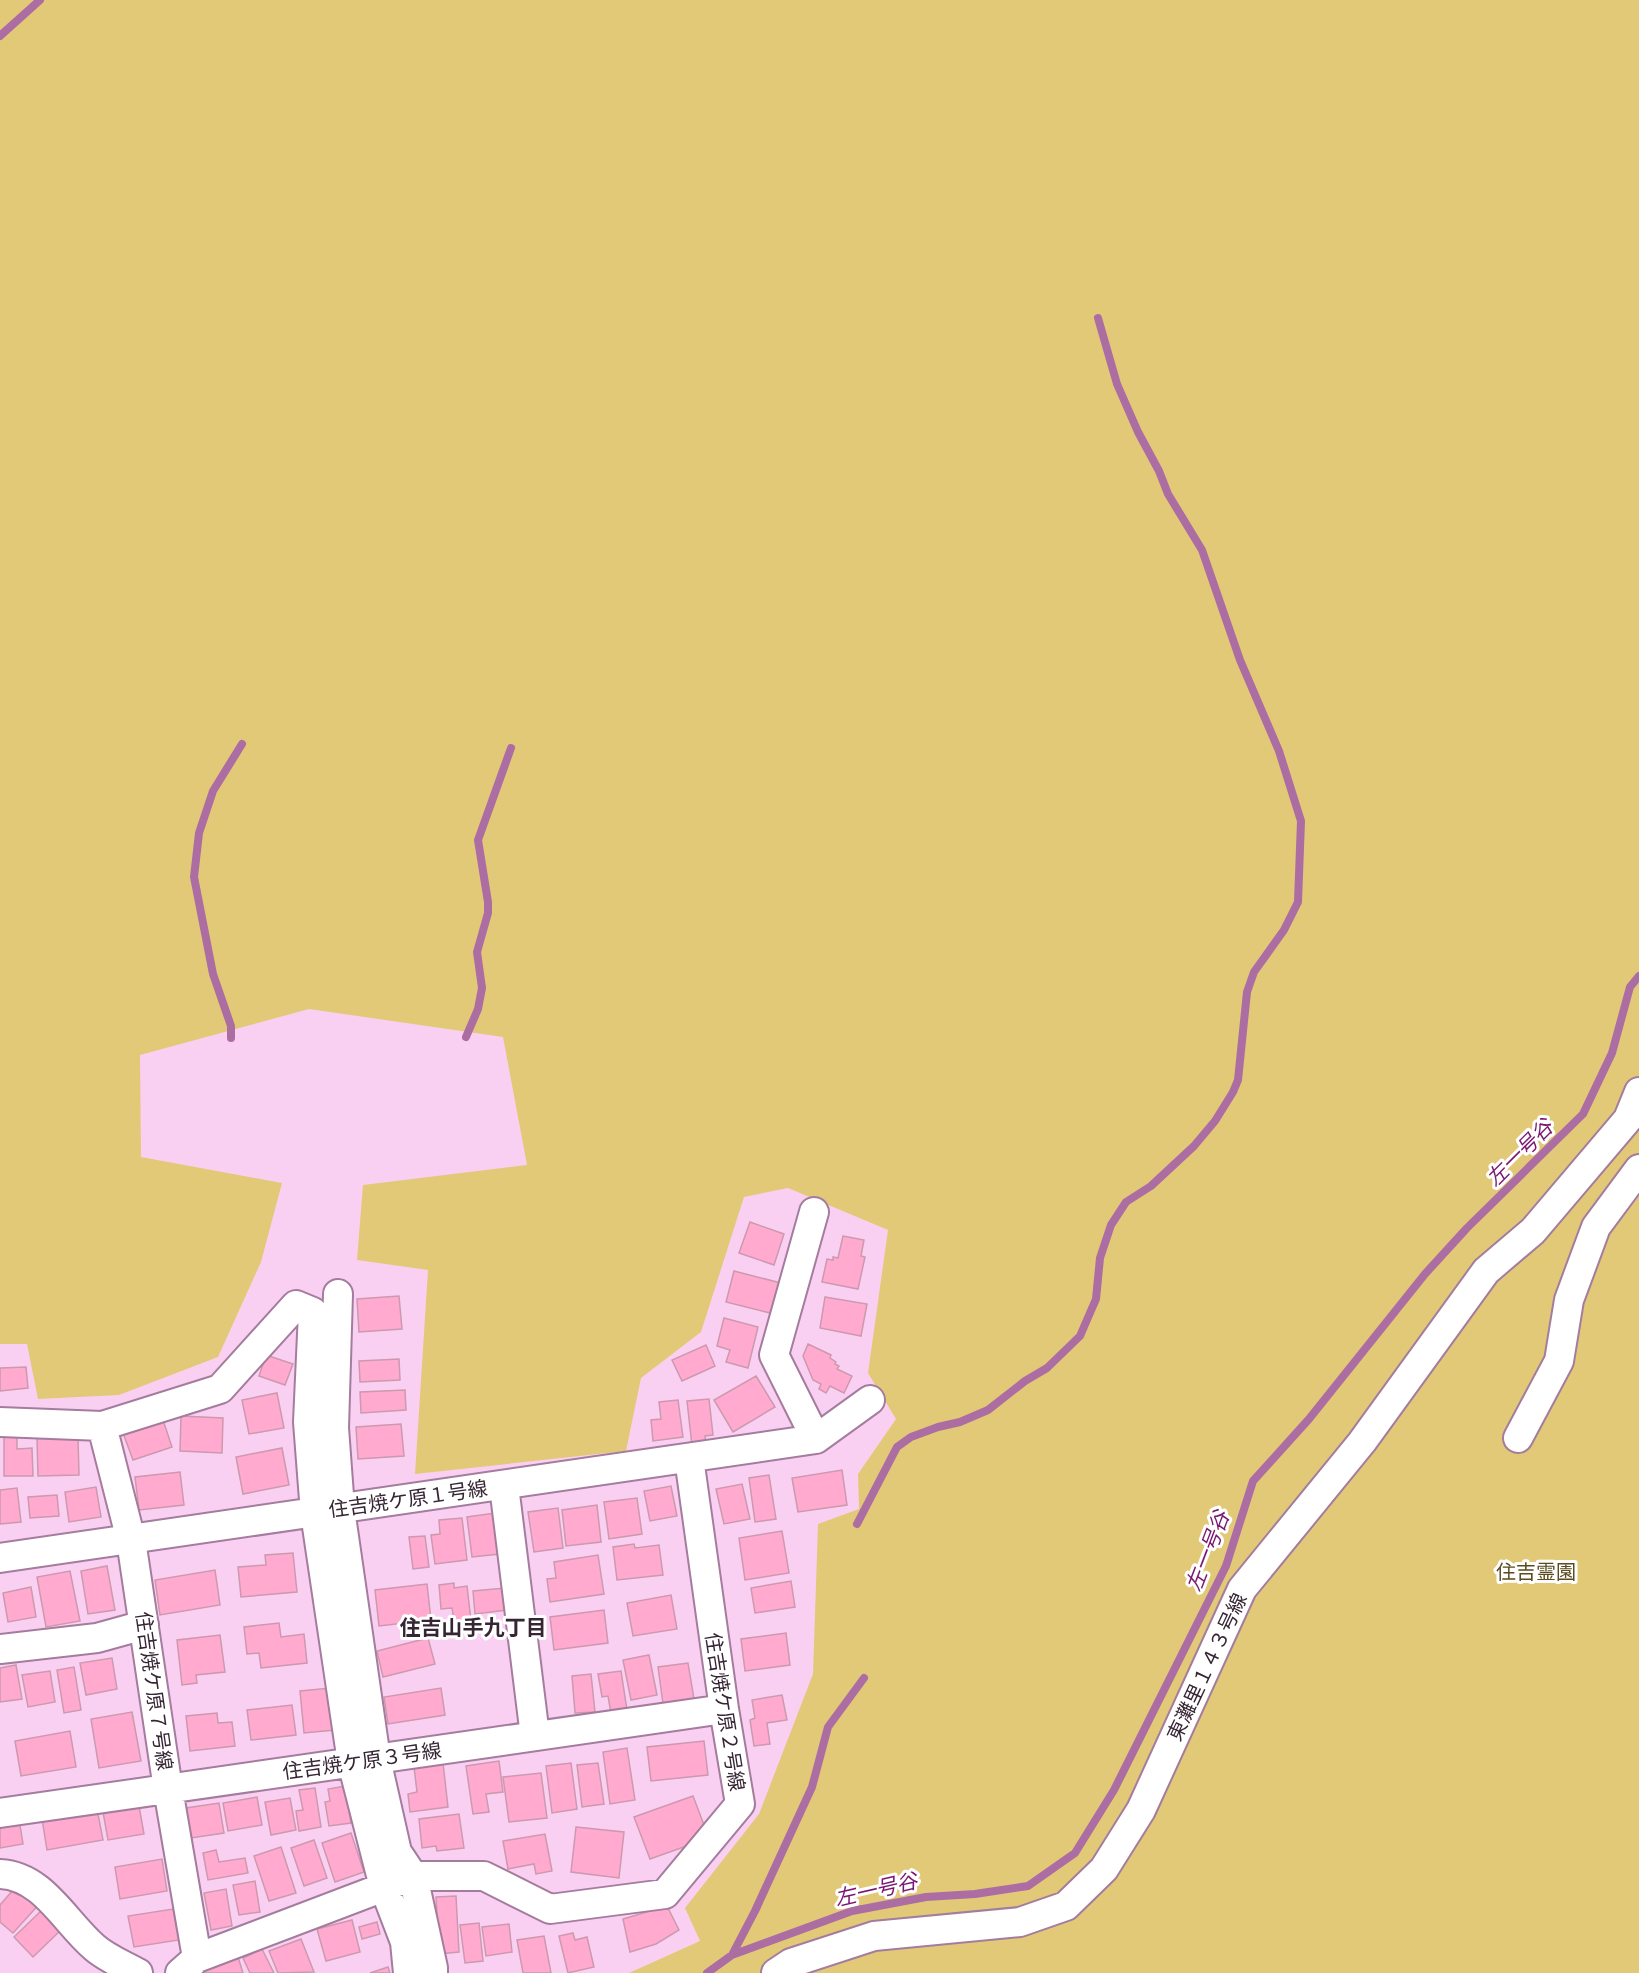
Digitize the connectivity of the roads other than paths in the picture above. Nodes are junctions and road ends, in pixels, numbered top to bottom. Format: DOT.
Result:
graph roads {
  1 [pos="1639,1092"];
  2 [pos="1639,1169"];
  3 [pos="814,1212"];
  4 [pos="338,1294"];
  5 [pos="870,1400"];
  6 [pos="0,1422"];
  7 [pos="102,1426"];
  8 [pos="1518,1438"];
  9 [pos="816,1439"];
  10 [pos="689,1458"];
  11 [pos="504,1486"];
  12 [pos="327,1511"];
  13 [pos="131,1540"];
  14 [pos="0,1558"];
  15 [pos="144,1625"];
  16 [pos="0,1649"];
  17 [pos="724,1709"];
  18 [pos="535,1736"];
  19 [pos="364,1761"];
  20 [pos="168,1790"];
  21 [pos="0,1813"];
  22 [pos="0,1874"];
  23 [pos="413,1876"];
  24 [pos="384,1887"];
  25 [pos="189,1965"];
  26 [pos="138,1973"];
  27 [pos="408,1973"];
  28 [pos="433,1973"];
  29 [pos="776,1973"];
  1 -- 29 [label="street, 東灘里１４３号線"];
  2 -- 8 [label="street"];
  3 -- 9 [label="street"];
  4 -- 12 [label="street"];
  5 -- 9 [label="street, 住吉焼ケ原１号線"];
  6 -- 7 [label="street"];
  7 -- 12 [label="street"];
  7 -- 13 [label="street, 住吉焼ケ原７号線"];
  9 -- 10 [label="street, 住吉焼ケ原１号線"];
  10 -- 11 [label="street, 住吉焼ケ原１号線"];
  10 -- 17 [label="street, 住吉焼ケ原２号線"];
  11 -- 12 [label="street, 住吉焼ケ原１号線"];
  11 -- 18 [label="street"];
  12 -- 13 [label="street, 住吉焼ケ原１号線"];
  12 -- 19 [label="street"];
  13 -- 14 [label="street, 住吉焼ケ原１号線"];
  13 -- 15 [label="street, 住吉焼ケ原７号線"];
  15 -- 16 [label="street"];
  15 -- 20 [label="street, 住吉焼ケ原７号線"];
  17 -- 18 [label="street, 住吉焼ケ原３号線"];
  17 -- 23 [label="street, 住吉焼ケ原２号線"];
  18 -- 19 [label="street, 住吉焼ケ原３号線"];
  19 -- 20 [label="street, 住吉焼ケ原３号線"];
  19 -- 23 [label="street"];
  19 -- 24 [label="street"];
  20 -- 21 [label="street, 住吉焼ケ原３号線"];
  20 -- 25 [label="street, 住吉焼ケ原７号線"];
  22 -- 26 [label="street"];
  23 -- 24 [label="street, 住吉焼ケ原２号線"];
  23 -- 28 [label="street"];
  24 -- 25 [label="street, 住吉焼ケ原２号線"];
  24 -- 27 [label="street"];
}
